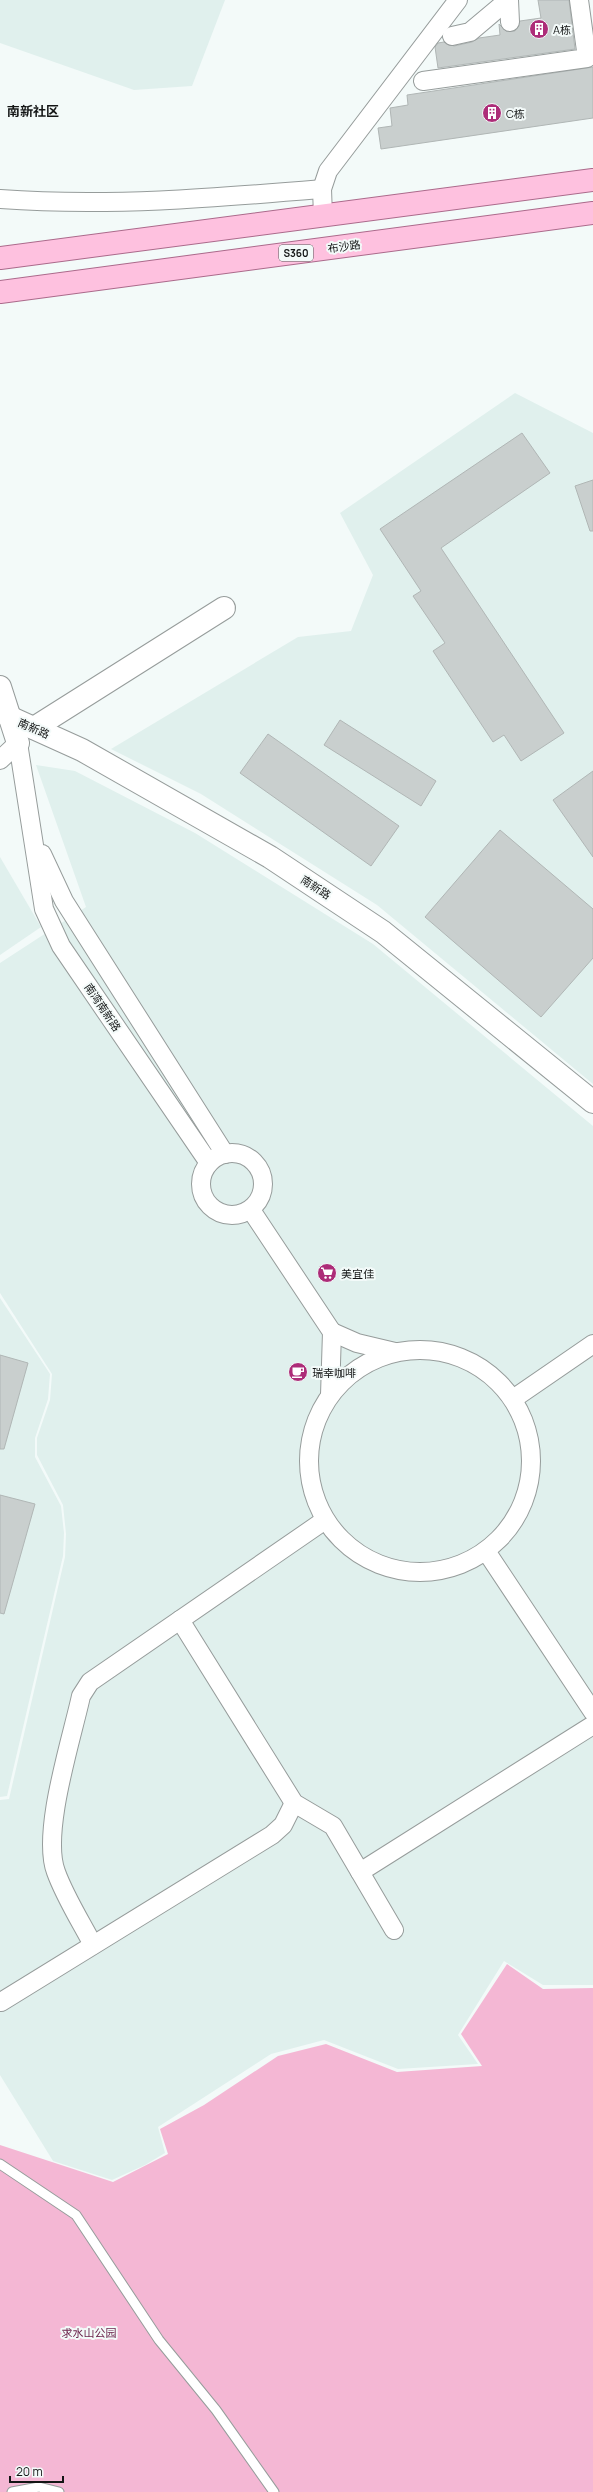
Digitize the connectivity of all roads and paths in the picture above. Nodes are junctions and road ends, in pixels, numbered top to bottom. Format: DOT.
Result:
graph roads {
  1 [pos="458,0"];
  2 [pos="508,0"];
  3 [pos="579,0"];
  4 [pos="510,22"];
  5 [pos="452,36"];
  6 [pos="423,81"];
  7 [pos="593,180"];
  8 [pos="322,189"];
  9 [pos="0,199"];
  10 [pos="593,213"];
  11 [pos="323,216"];
  12 [pos="0,258"];
  13 [pos="0,292"];
  14 [pos="224,608"];
  15 [pos="0,687"];
  16 [pos="9,717"];
  17 [pos="34,728"];
  18 [pos="18,743"];
  19 [pos="0,760"];
  20 [pos="34,835"];
  21 [pos="593,1102"];
  22 [pos="225,1154"];
  23 [pos="209,1163"];
  24 [pos="251,1210"];
  25 [pos="332,1332"];
  26 [pos="593,1344"];
  27 [pos="395,1352"];
  28 [pos="330,1395"];
  29 [pos="513,1399"];
  30 [pos="326,1520"];
  31 [pos="486,1551"];
  32 [pos="180,1620"];
  33 [pos="593,1712"];
  34 [pos="593,1725"];
  35 [pos="294,1803"];
  36 [pos="360,1872"];
  37 [pos="394,1930"];
  38 [pos="93,1945"];
  39 [pos="1,2002"];
  40 [pos="0,2164"];
  41 [pos="12,2492"];
  42 [pos="59,2492"];
  43 [pos="274,2492"];
  1 -- 8 [label="street"];
  2 -- 4 [label="street"];
  2 -- 5 [label="street"];
  3 -- 6 [label="street"];
  7 -- 11 [label="main road"];
  8 -- 9 [label="street"];
  8 -- 11 [label="street"];
  10 -- 13 [label="main road, 布沙路 / S360"];
  11 -- 12 [label="main road"];
  14 -- 17 [label="street"];
  15 -- 16 [label="street, 南湾南新路"];
  16 -- 17 [label="street, 南新路"];
  16 -- 18 [label="street, 南湾南新路"];
  17 -- 21 [label="street, 南新路"];
  18 -- 19 [label="street"];
  18 -- 20 [label="street, 南湾南新路"];
  20 -- 22 [label="street, 南湾南新路"];
  20 -- 23 [label="street, 南湾南新路"];
  22 -- 23 [label="street"];
  22 -- 24 [label="street"];
  23 -- 24 [label="street"];
  24 -- 25 [label="street"];
  25 -- 27 [label="street"];
  25 -- 28 [label="street"];
  26 -- 29 [label="street"];
  27 -- 28 [label="street"];
  27 -- 29 [label="street"];
  28 -- 30 [label="street"];
  29 -- 31 [label="street"];
  30 -- 31 [label="street"];
  30 -- 32 [label="street"];
  31 -- 33 [label="street"];
  32 -- 35 [label="street"];
  32 -- 38 [label="street"];
  34 -- 36 [label="street"];
  35 -- 36 [label="street"];
  35 -- 38 [label="street"];
  36 -- 37 [label="street"];
  38 -- 39 [label="street"];
  40 -- 43 [label="lane"];
  41 -- 42 [label="lane"];
}
